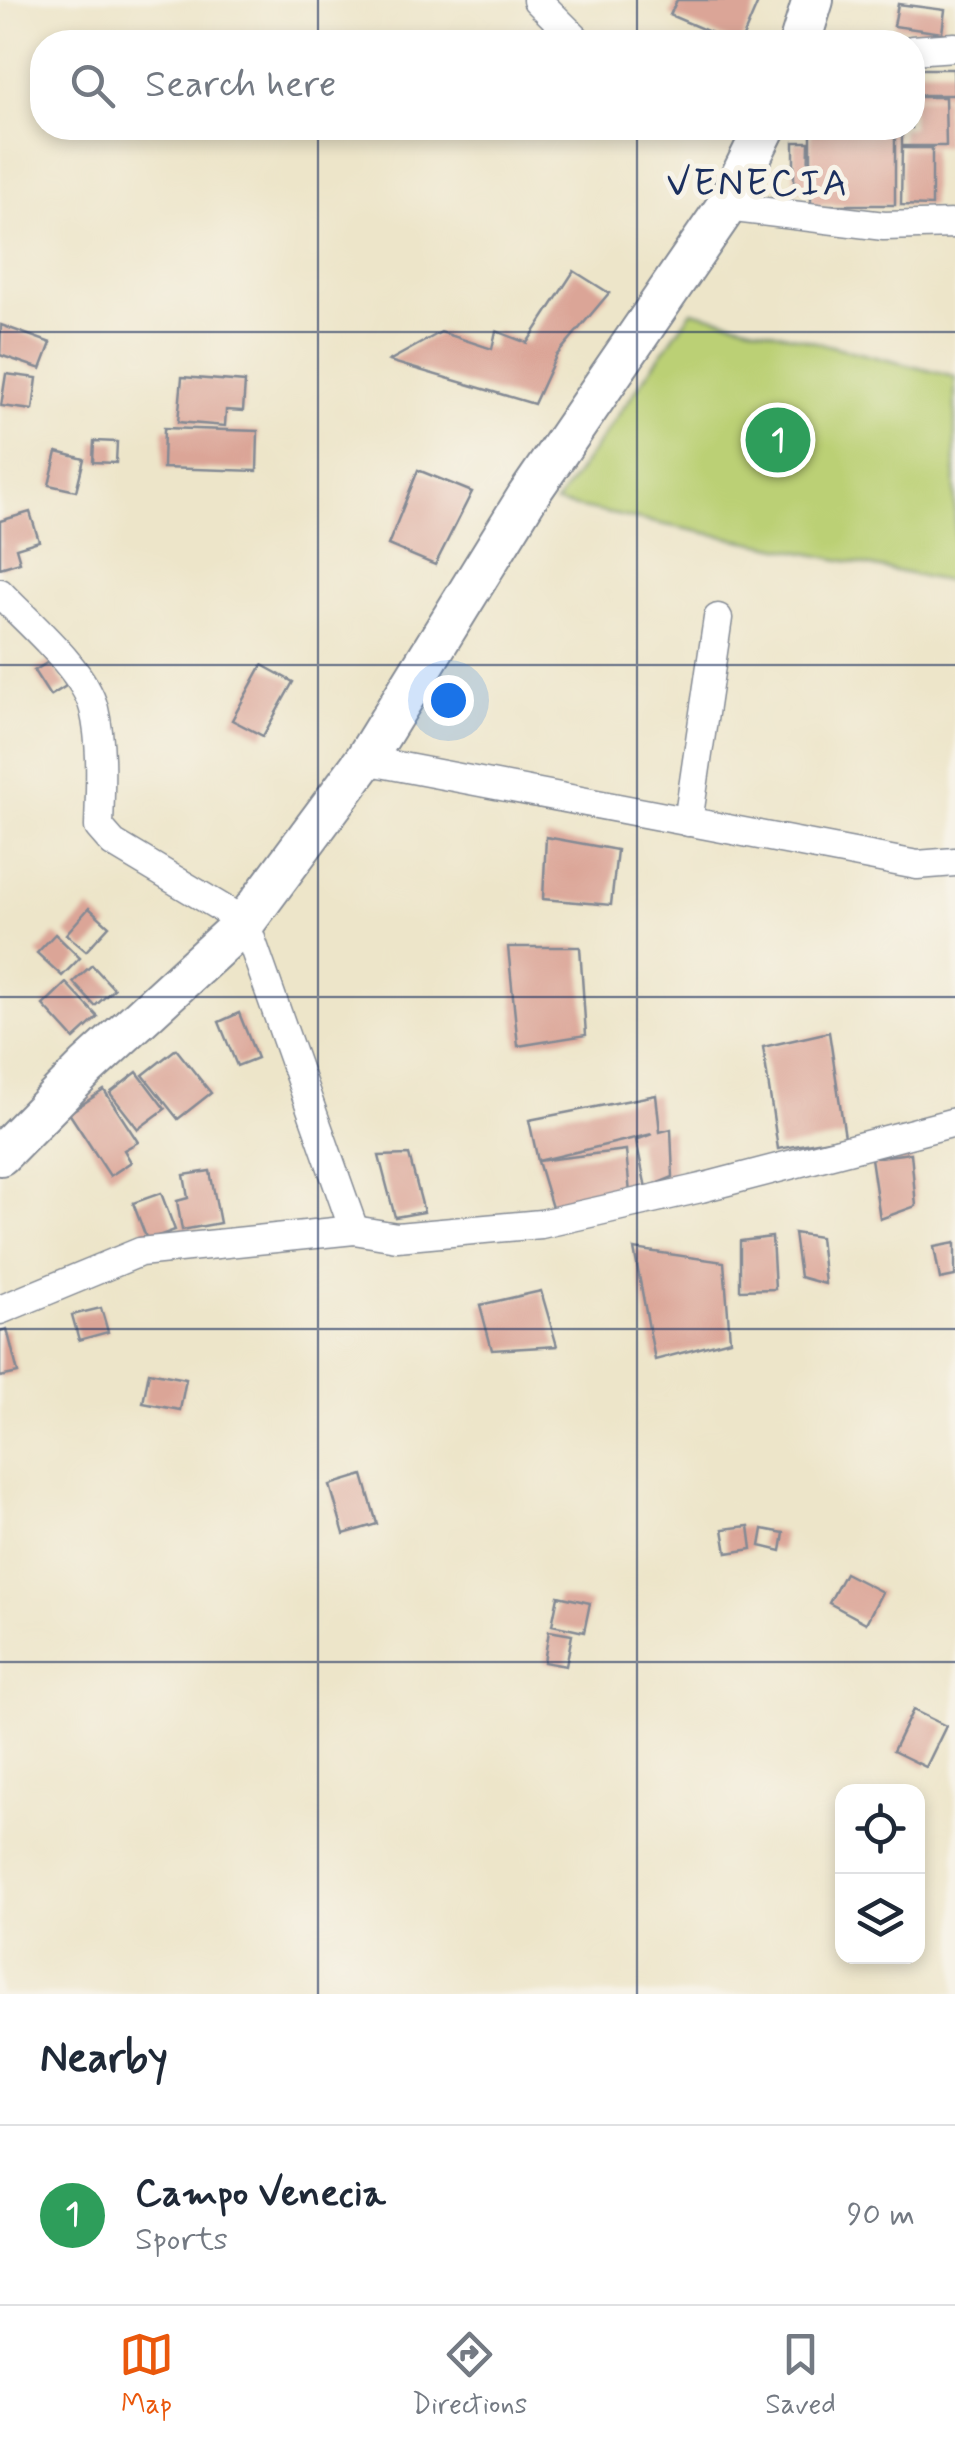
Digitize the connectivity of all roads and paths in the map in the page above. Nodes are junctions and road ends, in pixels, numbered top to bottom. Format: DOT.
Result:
graph roads {
  1 [pos="537,0"];
  2 [pos="813,0"];
  3 [pos="567,30"];
  4 [pos="804,30"];
  5 [pos="955,47"];
  6 [pos="925,49"];
  7 [pos="755,140"];
  8 [pos="726,207"];
  9 [pos="955,224"];
  10 [pos="0,593"];
  11 [pos="718,618"];
  12 [pos="365,760"];
  13 [pos="688,822"];
  14 [pos="955,862"];
  15 [pos="245,922"];
  16 [pos="955,1122"];
  17 [pos="0,1154"];
  18 [pos="354,1230"];
  19 [pos="0,1310"];
  1 -- 3 [label="street"];
  2 -- 4 [label="street"];
  5 -- 6 [label="street"];
  7 -- 8 [label="street"];
  8 -- 9 [label="street"];
  8 -- 12 [label="street"];
  10 -- 15 [label="street"];
  11 -- 13 [label="street"];
  12 -- 13 [label="street"];
  12 -- 15 [label="street"];
  13 -- 14 [label="street"];
  15 -- 17 [label="street"];
  15 -- 18 [label="street"];
  16 -- 18 [label="street"];
  18 -- 19 [label="street"];
}
